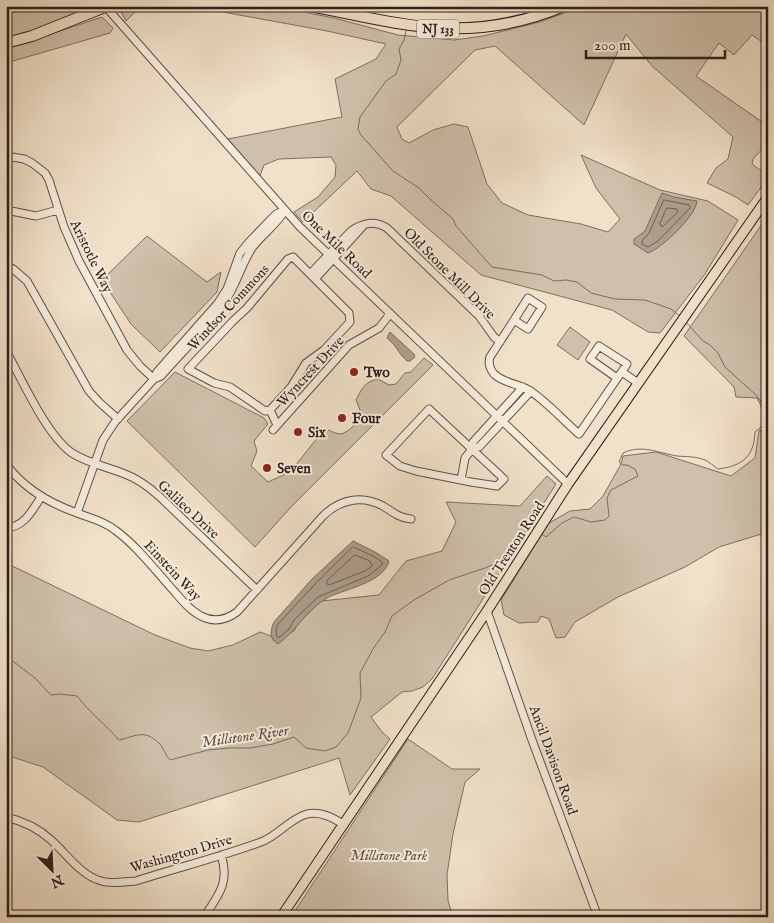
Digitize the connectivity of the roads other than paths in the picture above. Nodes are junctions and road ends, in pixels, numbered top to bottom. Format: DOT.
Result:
graph roads {
  1 [pos="105,6"];
  2 [pos="311,6"];
  3 [pos="366,6"];
  4 [pos="532,6"];
  5 [pos="564,6"];
  6 [pos="6,43"];
  7 [pos="6,156"];
  8 [pos="768,197"];
  9 [pos="6,210"];
  10 [pos="58,210"];
  11 [pos="285,210"];
  12 [pos="331,257"];
  13 [pos="6,266"];
  14 [pos="313,275"];
  15 [pos="390,314"];
  16 [pos="514,320"];
  17 [pos="500,342"];
  18 [pos="6,351"];
  19 [pos="620,375"];
  20 [pos="154,379"];
  21 [pos="638,383"];
  22 [pos="524,387"];
  23 [pos="531,391"];
  24 [pos="270,410"];
  25 [pos="497,416"];
  26 [pos="118,419"];
  27 [pos="503,421"];
  28 [pos="472,449"];
  29 [pos="94,463"];
  30 [pos="6,464"];
  31 [pos="462,480"];
  32 [pos="568,484"];
  33 [pos="41,497"];
  34 [pos="77,513"];
  35 [pos="411,519"];
  36 [pos="6,528"];
  37 [pos="257,590"];
  38 [pos="487,611"];
  39 [pos="6,818"];
  40 [pos="343,824"];
  41 [pos="221,855"];
  42 [pos="204,917"];
  43 [pos="281,917"];
  44 [pos="598,917"];
  1 -- 6 [label="highway"];
  1 -- 11 [label="street, One Mile Road"];
  2 -- 5 [label="highway, NJ 133"];
  3 -- 4 [label="highway, NJ 133"];
  7 -- 10 [label="street, Aristotle Way"];
  8 -- 21 [label="main road, Old Trenton Road"];
  9 -- 10 [label="street"];
  10 -- 20 [label="street, Aristotle Way"];
  11 -- 12 [label="street, One Mile Road"];
  11 -- 20 [label="street"];
  11 -- 20 [label="street"];
  12 -- 14 [label="street"];
  12 -- 15 [label="street, One Mile Road"];
  12 -- 17 [label="street, Old Stone Mill Drive"];
  13 -- 26 [label="street"];
  14 -- 24 [label="street, Windsor Commons"];
  14 -- 24 [label="street, Windsor Commons"];
  15 -- 24 [label="street, Wyncrest Drive"];
  15 -- 25 [label="street, One Mile Road"];
  16 -- 16 [label="street"];
  16 -- 17 [label="street"];
  17 -- 22 [label="street"];
  18 -- 29 [label="street, Galileo Drive"];
  19 -- 19 [label="street"];
  19 -- 21 [label="street"];
  19 -- 23 [label="street"];
  20 -- 26 [label="street"];
  21 -- 32 [label="main road, Old Trenton Road"];
  22 -- 23 [label="street"];
  22 -- 25 [label="street"];
  23 -- 27 [label="street"];
  25 -- 27 [label="street, One Mile Road"];
  25 -- 28 [label="street"];
  26 -- 29 [label="street"];
  27 -- 28 [label="street"];
  27 -- 32 [label="street, One Mile Road"];
  28 -- 31 [label="street"];
  28 -- 31 [label="street"];
  28 -- 31 [label="street"];
  29 -- 34 [label="street"];
  29 -- 37 [label="street, Galileo Drive"];
  30 -- 33 [label="street, Einstein Way"];
  32 -- 38 [label="main road, Old Trenton Road"];
  33 -- 34 [label="street, Einstein Way"];
  33 -- 36 [label="street"];
  34 -- 37 [label="street, Einstein Way"];
  35 -- 37 [label="street, Einstein Way"];
  38 -- 40 [label="main road, Old Trenton Road"];
  38 -- 44 [label="street, Ancil Davison Road"];
  39 -- 41 [label="street, Washington Drive"];
  40 -- 41 [label="street, Washington Drive"];
  40 -- 43 [label="main road, Old Trenton Road"];
  41 -- 42 [label="street"];
}
